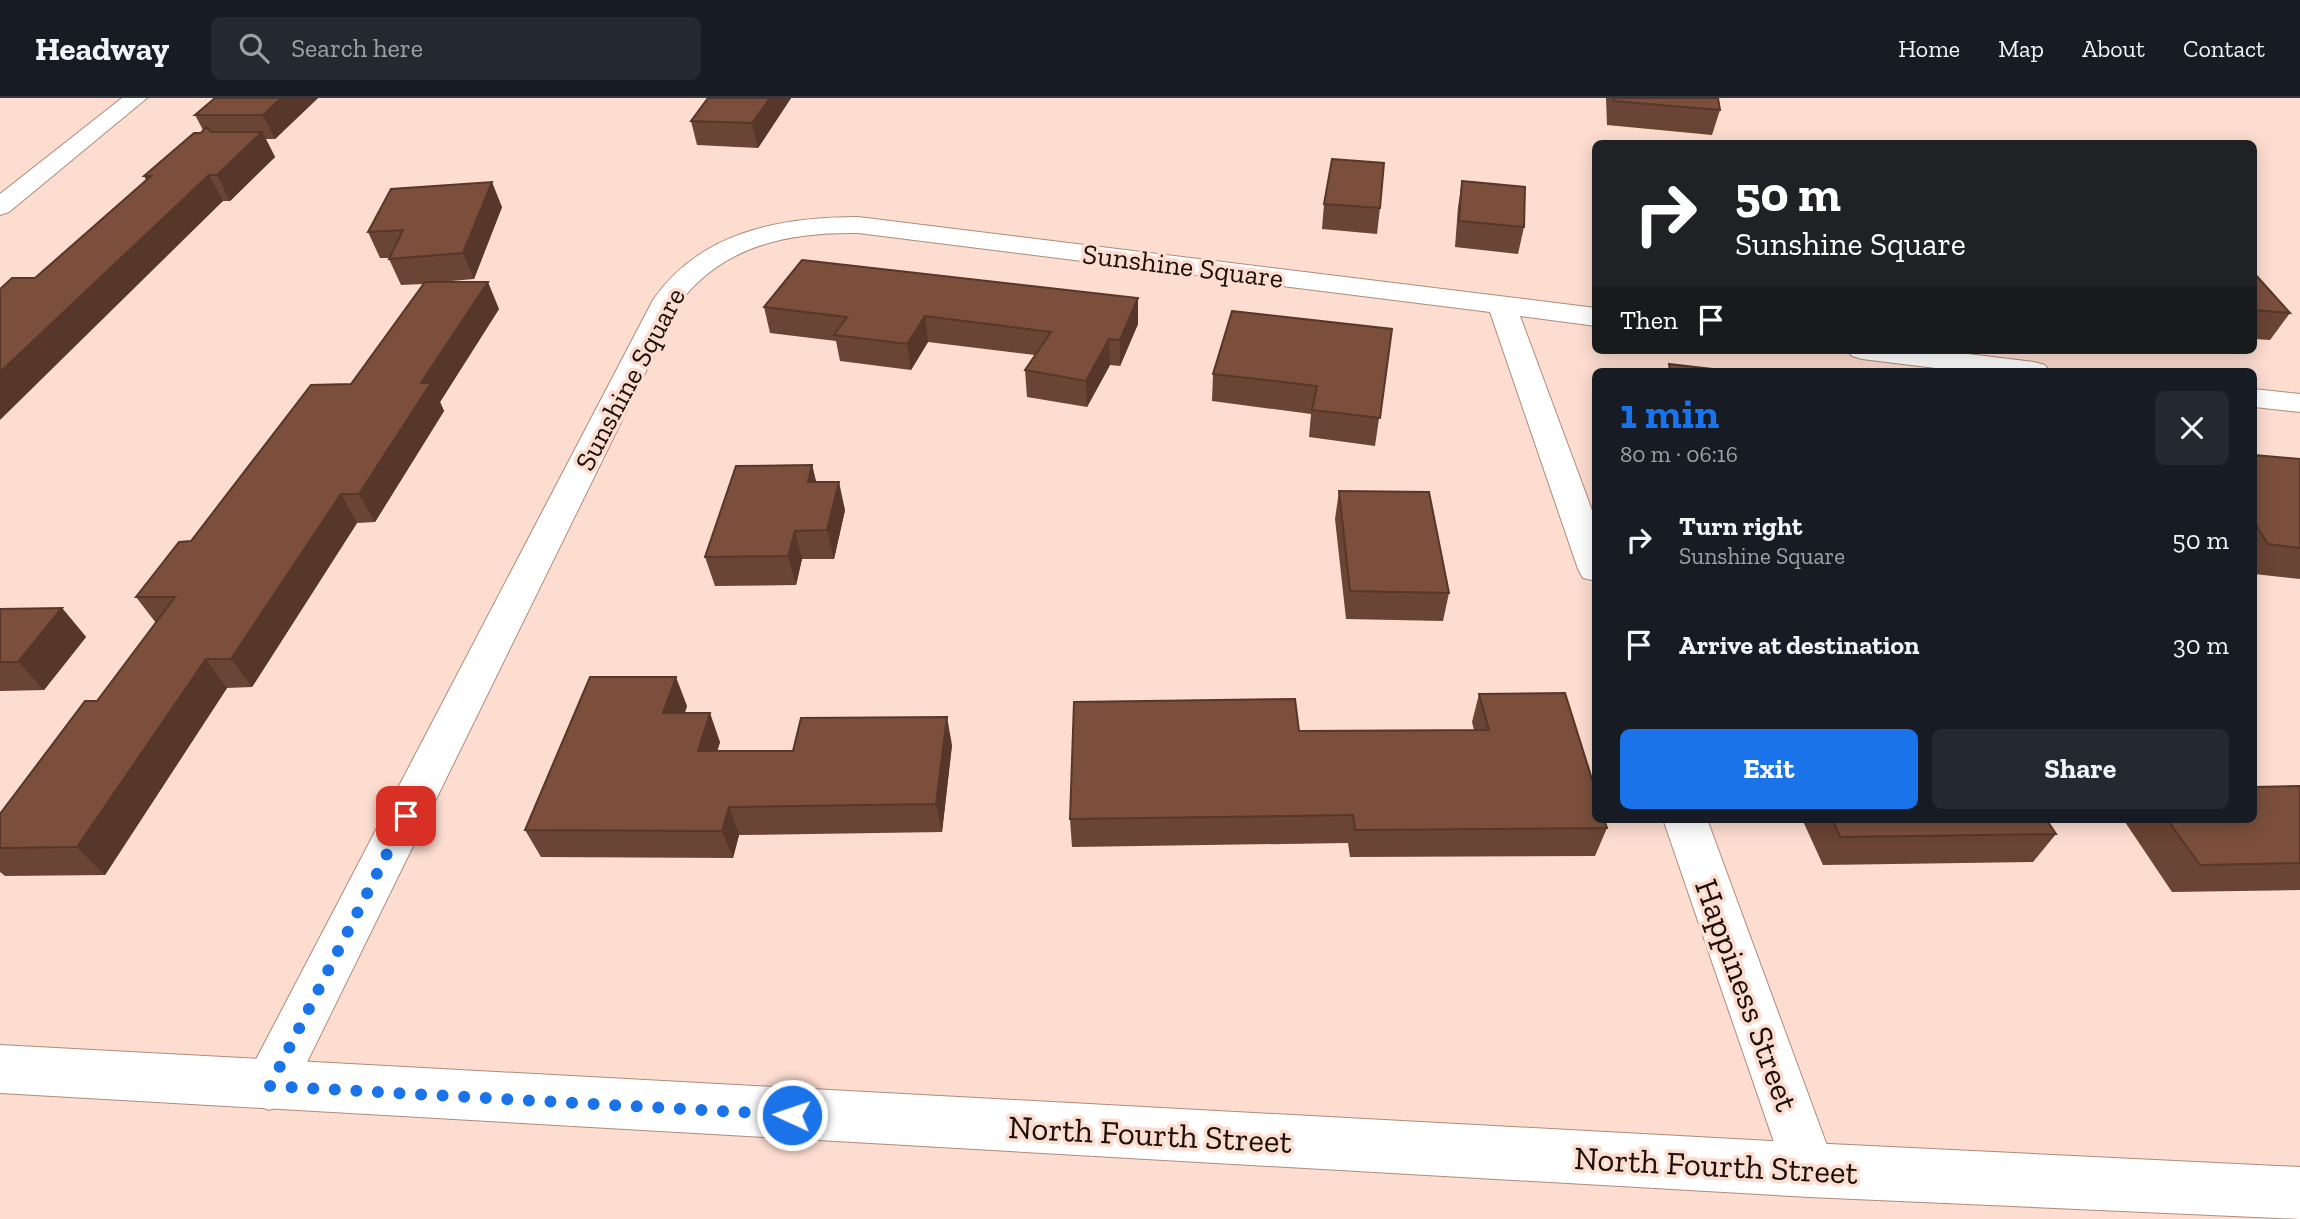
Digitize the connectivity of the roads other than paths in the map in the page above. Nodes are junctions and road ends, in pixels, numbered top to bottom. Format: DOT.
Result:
graph roads {
  1 [pos="136,98"];
  2 [pos="0,207"];
  3 [pos="1503,306"];
  4 [pos="1592,317"];
  5 [pos="1895,354"];
  6 [pos="2009,368"];
  7 [pos="2257,398"];
  8 [pos="2300,403"];
  9 [pos="1592,558"];
  10 [pos="1686,823"];
  11 [pos="0,1069"];
  12 [pos="270,1086"];
  13 [pos="1809,1170"];
  14 [pos="2300,1194"];
  1 -- 2 [label="street"];
  3 -- 4 [label="street, Sunshine Square"];
  3 -- 9 [label="street"];
  3 -- 12 [label="street, Sunshine Square"];
  5 -- 6 [label="street"];
  7 -- 8 [label="street"];
  10 -- 13 [label="street, Happiness Street"];
  11 -- 12 [label="street, North Fourth Street"];
  12 -- 13 [label="street, North Fourth Street"];
  13 -- 14 [label="street, North Fourth Street"];
}
